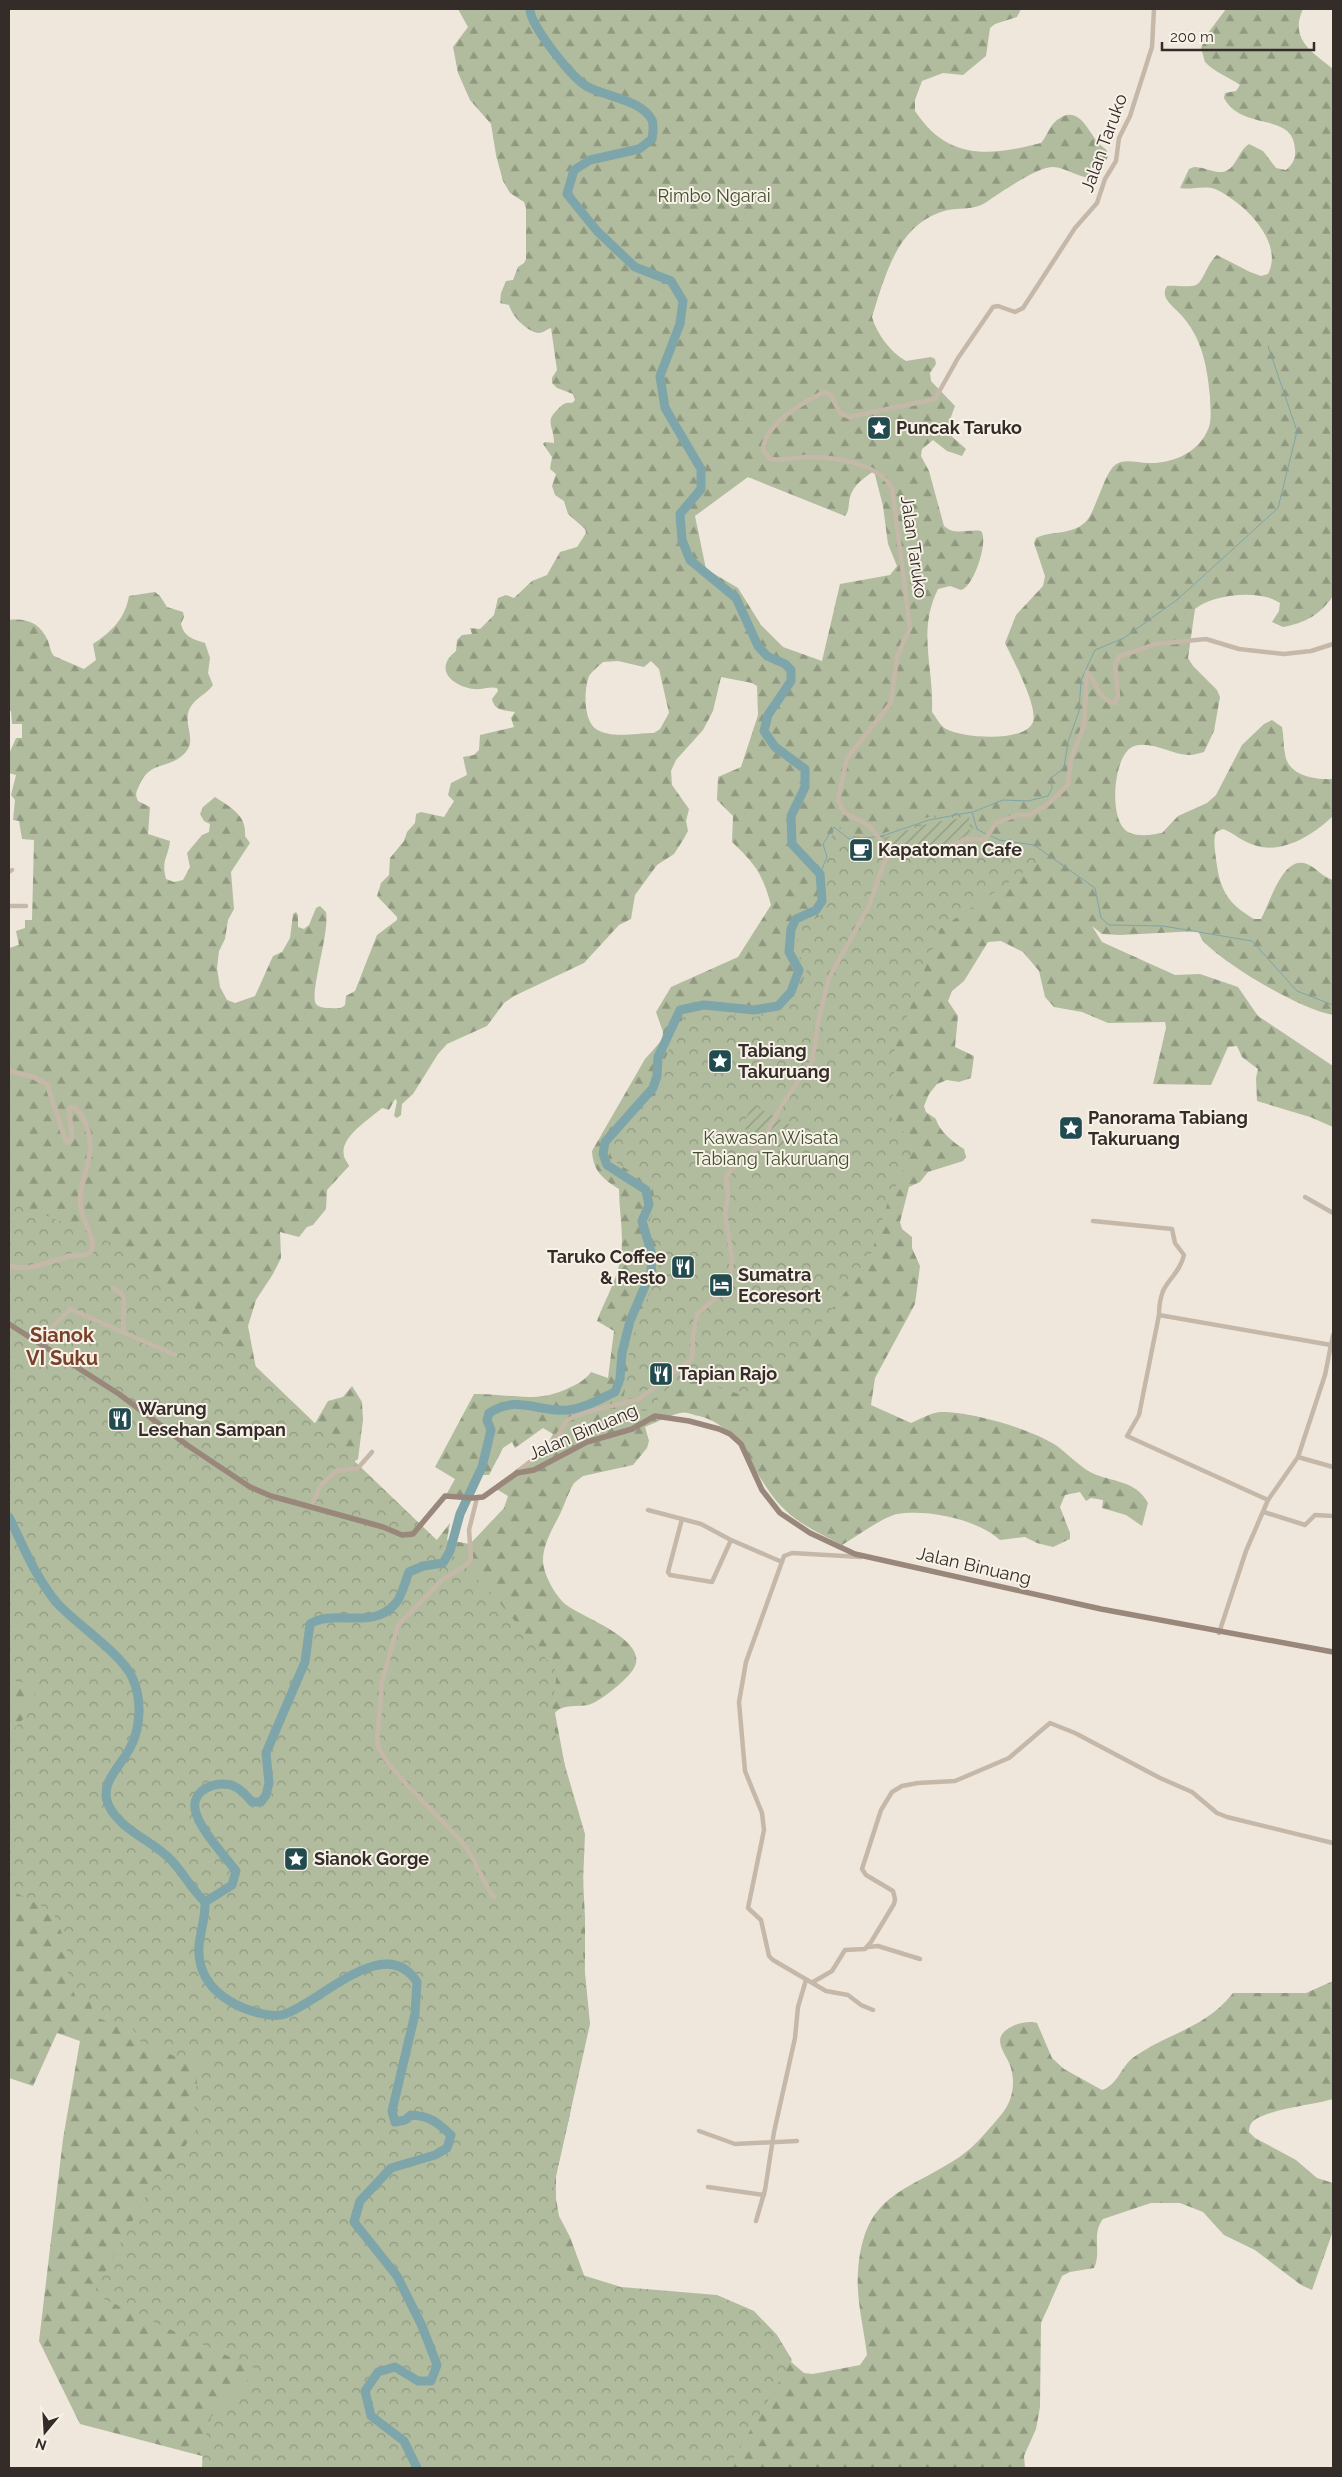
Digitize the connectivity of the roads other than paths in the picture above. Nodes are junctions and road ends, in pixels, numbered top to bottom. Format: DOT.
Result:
graph roads {
  1 [pos="1154,9"];
  2 [pos="1333,644"];
  3 [pos="888,852"];
  4 [pos="9,906"];
  5 [pos="26,906"];
  6 [pos="9,1071"];
  7 [pos="1305,1197"];
  8 [pos="1333,1213"];
  9 [pos="1093,1222"];
  10 [pos="9,1266"];
  11 [pos="113,1288"];
  12 [pos="1159,1315"];
  13 [pos="9,1324"];
  14 [pos="123,1331"];
  15 [pos="1333,1336"];
  16 [pos="38,1342"];
  17 [pos="1332,1344"];
  18 [pos="175,1355"];
  19 [pos="372,1452"];
  20 [pos="1298,1457"];
  21 [pos="1333,1467"];
  22 [pos="517,1473"];
  23 [pos="475,1498"];
  24 [pos="1268,1500"];
  25 [pos="311,1507"];
  26 [pos="648,1510"];
  27 [pos="1264,1512"];
  28 [pos="1333,1516"];
  29 [pos="682,1519"];
  30 [pos="731,1540"];
  31 [pos="868,1558"];
  32 [pos="782,1562"];
  33 [pos="1218,1633"];
  34 [pos="1333,1652"];
  35 [pos="1333,1843"];
  36 [pos="494,1897"];
  37 [pos="865,1949"];
  38 [pos="920,1959"];
  39 [pos="806,1980"];
  40 [pos="813,1982"];
  41 [pos="874,2010"];
  42 [pos="699,2131"];
  43 [pos="797,2141"];
  44 [pos="772,2142"];
  45 [pos="708,2187"];
  46 [pos="764,2195"];
  47 [pos="756,2221"];
  1 -- 3 [label="street, Jalan Taruko"];
  2 -- 3 [label="street"];
  3 -- 22 [label="street"];
  4 -- 5 [label="street"];
  6 -- 10 [label="street"];
  7 -- 8 [label="street"];
  9 -- 12 [label="street"];
  11 -- 14 [label="street"];
  12 -- 17 [label="street"];
  12 -- 24 [label="street"];
  13 -- 16 [label="main road"];
  14 -- 16 [label="street"];
  14 -- 18 [label="street"];
  15 -- 17 [label="street"];
  16 -- 25 [label="main road"];
  17 -- 20 [label="street"];
  19 -- 25 [label="street"];
  20 -- 21 [label="street"];
  20 -- 24 [label="street"];
  22 -- 23 [label="main road, Jalan Binuang"];
  22 -- 31 [label="main road, Jalan Binuang"];
  23 -- 25 [label="main road"];
  23 -- 36 [label="street"];
  24 -- 27 [label="street"];
  26 -- 29 [label="street"];
  27 -- 28 [label="street"];
  27 -- 33 [label="street"];
  29 -- 30 [label="street"];
  29 -- 30 [label="street"];
  30 -- 32 [label="street"];
  31 -- 32 [label="street"];
  31 -- 33 [label="main road, Jalan Binuang"];
  32 -- 39 [label="street"];
  33 -- 34 [label="main road, Jalan Binuang"];
  35 -- 37 [label="street"];
  37 -- 38 [label="street"];
  37 -- 40 [label="street"];
  39 -- 40 [label="street"];
  39 -- 44 [label="street"];
  40 -- 41 [label="street"];
  42 -- 44 [label="street"];
  43 -- 44 [label="street"];
  44 -- 46 [label="street"];
  45 -- 46 [label="street"];
  46 -- 47 [label="street"];
}
